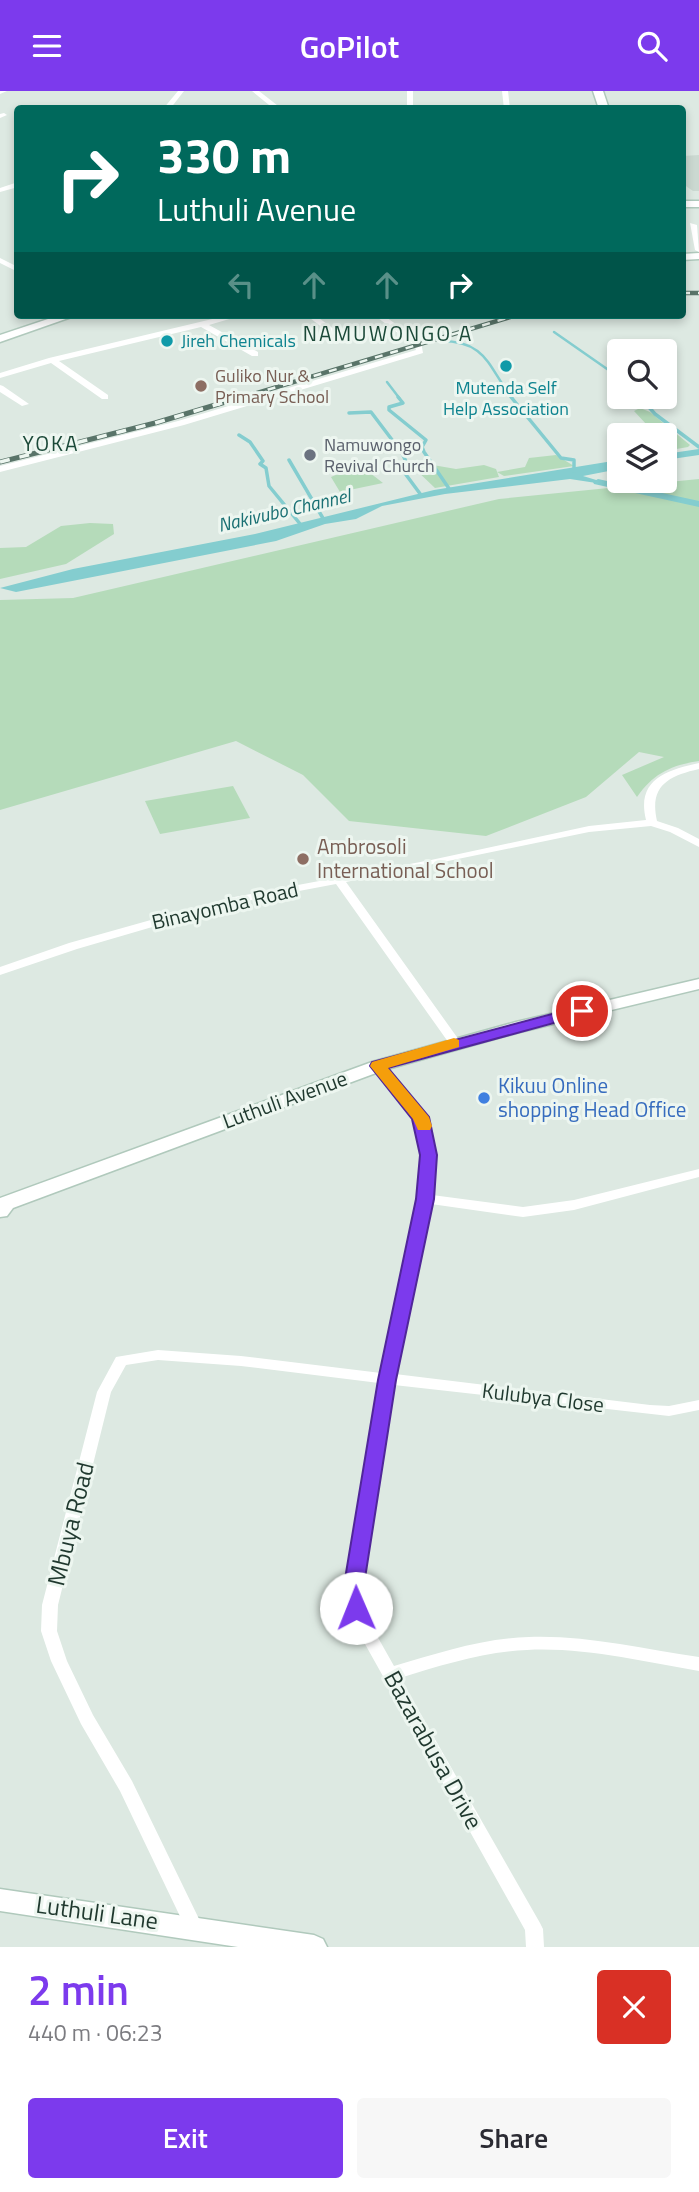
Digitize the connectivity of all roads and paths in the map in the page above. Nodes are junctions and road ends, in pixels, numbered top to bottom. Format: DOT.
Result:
graph roads {
  1 [pos="181,91"];
  2 [pos="255,91"];
  3 [pos="400,91"];
  4 [pos="410,91"];
  5 [pos="169,105"];
  6 [pos="274,105"];
  7 [pos="693,225"];
  8 [pos="699,250"];
  9 [pos="55,319"];
  10 [pos="223,319"];
  11 [pos="316,319"];
  12 [pos="384,319"];
  13 [pos="202,324"];
  14 [pos="335,333"];
  15 [pos="0,339"];
  16 [pos="254,353"];
  17 [pos="52,360"];
  18 [pos="0,376"];
  19 [pos="0,388"];
  20 [pos="105,397"];
  21 [pos="25,404"];
  22 [pos="0,469"];
  23 [pos="699,766"];
  24 [pos="652,823"];
  25 [pos="699,844"];
  26 [pos="339,881"];
  27 [pos="0,971"];
  28 [pos="699,984"];
  29 [pos="455,1043"];
  30 [pos="378,1066"];
  31 [pos="699,1173"];
  32 [pos="425,1199"];
  33 [pos="2,1207"];
  34 [pos="387,1380"];
  35 [pos="699,1405"];
  36 [pos="699,1664"];
  37 [pos="391,1674"];
  38 [pos="0,1900"];
  39 [pos="194,1927"];
  40 [pos="314,1947"];
  41 [pos="535,1947"];
  1 -- 5 [label="street"];
  2 -- 6 [label="street"];
  3 -- 4 [label="street"];
  7 -- 8 [label="street"];
  9 -- 15 [label="street"];
  10 -- 13 [label="street"];
  11 -- 14 [label="street"];
  12 -- 22 [label="street"];
  13 -- 16 [label="street"];
  13 -- 17 [label="street"];
  17 -- 18 [label="street"];
  17 -- 20 [label="street"];
  19 -- 21 [label="street"];
  23 -- 24 [label="street"];
  24 -- 25 [label="street, Binayomba Road"];
  24 -- 26 [label="street, Binayomba Road"];
  26 -- 27 [label="street, Binayomba Road"];
  26 -- 29 [label="street"];
  28 -- 29 [label="street, Luthuli Avenue"];
  29 -- 30 [label="street, Luthuli Avenue"];
  30 -- 32 [label="street, Bazarabusa Drive"];
  30 -- 33 [label="street, Luthuli Avenue"];
  31 -- 32 [label="street"];
  32 -- 34 [label="street, Bazarabusa Drive"];
  34 -- 35 [label="street, Kulubya Close"];
  34 -- 37 [label="street, Bazarabusa Drive"];
  34 -- 39 [label="street, Mbuya Road"];
  36 -- 37 [label="street"];
  37 -- 41 [label="street, Bazarabusa Drive"];
  38 -- 39 [label="street, Luthuli Lane"];
  39 -- 40 [label="street, Luthuli Lane"];
}
